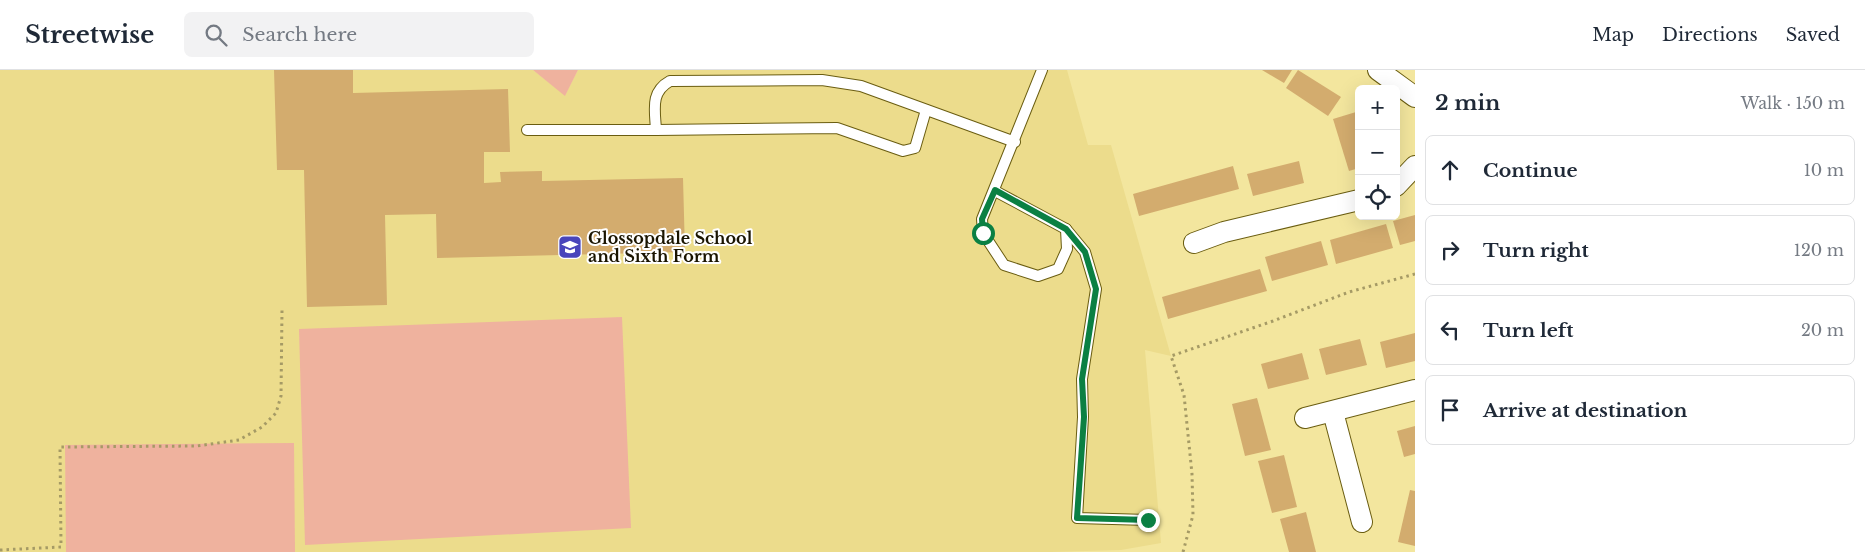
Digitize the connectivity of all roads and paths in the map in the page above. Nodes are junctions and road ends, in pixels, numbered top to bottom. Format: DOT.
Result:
graph roads {
  1 [pos="1042,70"];
  2 [pos="1378,70"];
  3 [pos="1415,97"];
  4 [pos="926,110"];
  5 [pos="527,130"];
  6 [pos="656,130"];
  7 [pos="1014,142"];
  8 [pos="1415,166"];
  9 [pos="1400,182"];
  10 [pos="995,190"];
  11 [pos="1355,201"];
  12 [pos="1066,229"];
  13 [pos="1194,243"];
  14 [pos="1415,274"];
  15 [pos="282,310"];
  16 [pos="1415,390"];
  17 [pos="1333,412"];
  18 [pos="1305,418"];
  19 [pos="1148,520"];
  20 [pos="1362,522"];
  21 [pos="0,550"];
  22 [pos="1182,552"];
  1 -- 7 [label="lane"];
  2 -- 3 [label="street"];
  4 -- 6 [label="lane"];
  4 -- 6 [label="lane"];
  4 -- 7 [label="lane"];
  5 -- 6 [label="lane"];
  7 -- 10 [label="lane"];
  8 -- 9 [label="street"];
  10 -- 12 [label="lane"];
  10 -- 12 [label="lane"];
  11 -- 13 [label="street"];
  12 -- 19 [label="lane"];
  14 -- 22 [label="path"];
  15 -- 21 [label="path"];
  16 -- 17 [label="street"];
  17 -- 18 [label="street"];
  17 -- 20 [label="street"];
}
